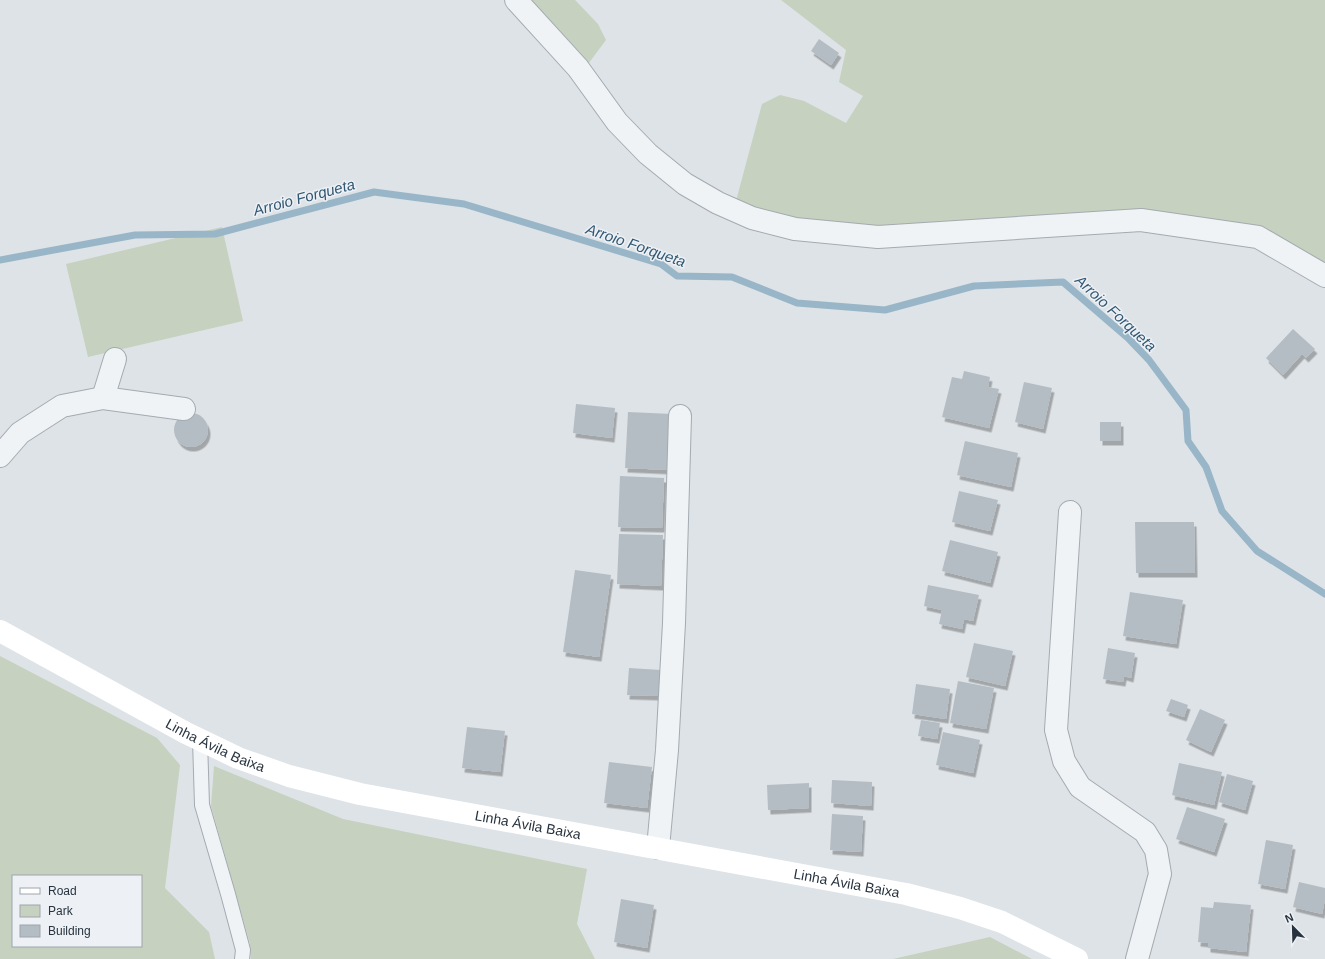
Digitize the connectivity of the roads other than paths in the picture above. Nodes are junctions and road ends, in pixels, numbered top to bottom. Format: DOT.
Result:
graph roads {
  1 [pos="516,0"];
  2 [pos="1325,276"];
  3 [pos="115,359"];
  4 [pos="103,398"];
  5 [pos="184,408"];
  6 [pos="680,416"];
  7 [pos="3,447"];
  8 [pos="1070,512"];
  9 [pos="0,631"];
  10 [pos="200,740"];
  11 [pos="658,848"];
  12 [pos="242,959"];
  13 [pos="1077,959"];
  14 [pos="1137,959"];
  1 -- 2 [label="street"];
  3 -- 4 [label="street"];
  4 -- 5 [label="street"];
  4 -- 7 [label="street"];
  6 -- 11 [label="street"];
  8 -- 14 [label="street"];
  9 -- 10 [label="street, Linha Ávila Baixa"];
  10 -- 11 [label="street, Linha Ávila Baixa"];
  10 -- 12 [label="lane"];
  11 -- 13 [label="street, Linha Ávila Baixa"];
}
